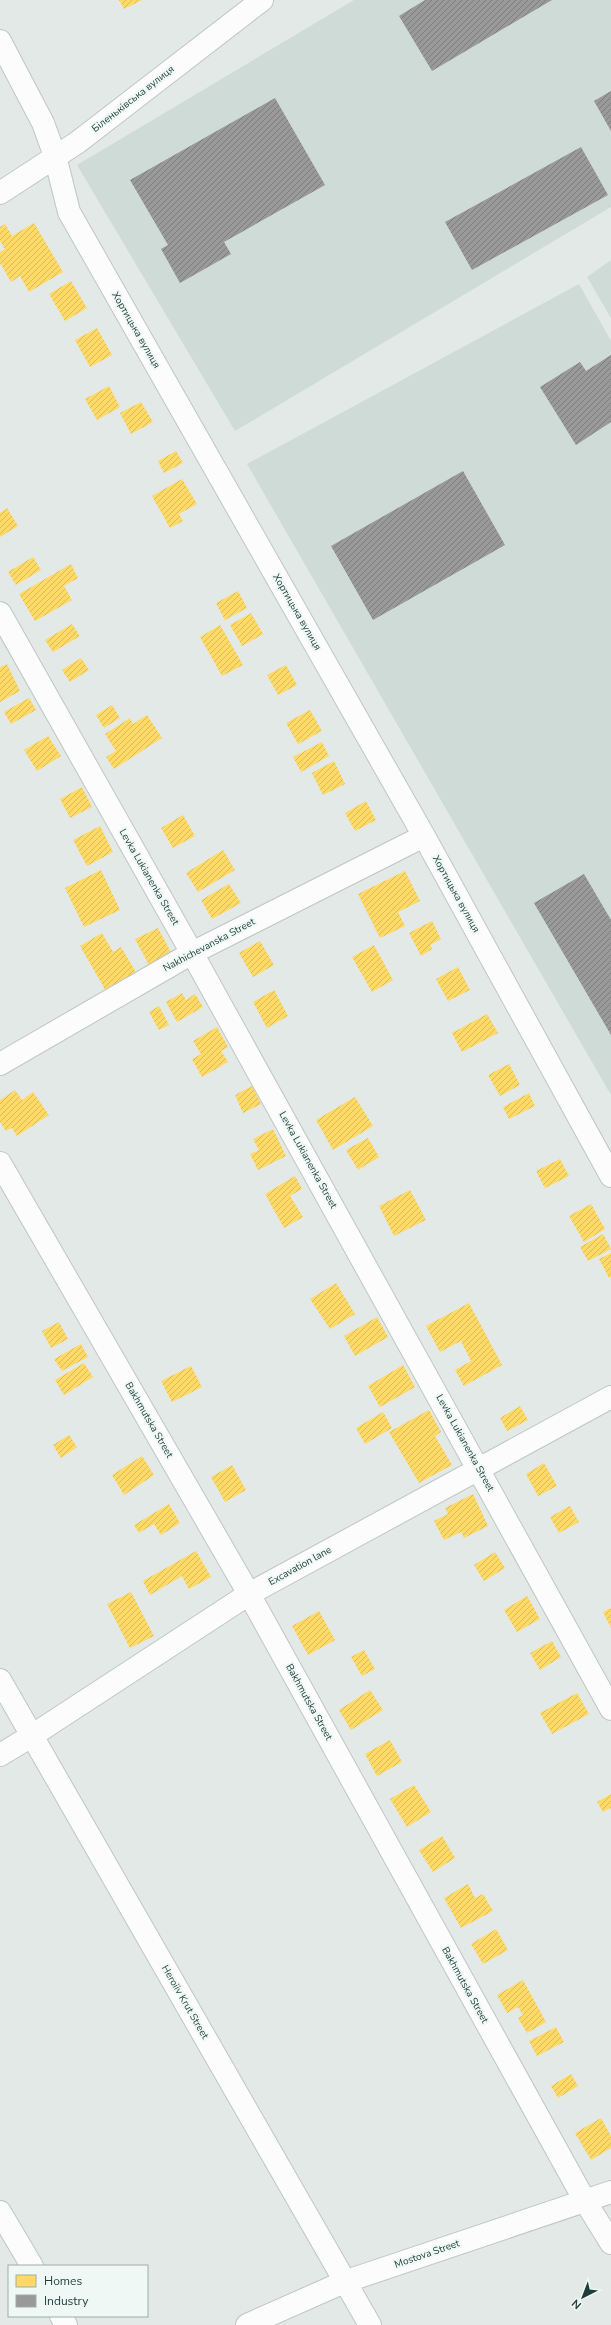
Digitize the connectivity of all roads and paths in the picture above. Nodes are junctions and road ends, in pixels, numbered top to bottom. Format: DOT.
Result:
graph roads {
  1 [pos="262,0"];
  2 [pos="0,41"];
  3 [pos="55,156"];
  4 [pos="0,193"];
  5 [pos="0,613"];
  6 [pos="424,836"];
  7 [pos="192,953"];
  8 [pos="0,1064"];
  9 [pos="0,1163"];
  10 [pos="611,1176"];
  11 [pos="611,1397"];
  12 [pos="479,1468"];
  13 [pos="249,1594"];
  14 [pos="0,1680"];
  15 [pos="611,1709"];
  16 [pos="34,1735"];
  17 [pos="0,1755"];
  18 [pos="611,2192"];
  19 [pos="584,2201"];
  20 [pos="0,2212"];
  21 [pos="611,2243"];
  22 [pos="31,2265"];
  23 [pos="344,2282"];
  24 [pos="247,2325"];
  25 [pos="370,2325"];
  1 -- 3 [label="street, Біленьківська вулиця"];
  2 -- 3 [label="street, Хортицька вулиця"];
  3 -- 4 [label="street, Біленьківська вулиця"];
  3 -- 6 [label="street, Хортицька вулиця"];
  5 -- 7 [label="street, Levka Lukianenka Street"];
  6 -- 7 [label="street, Nakhichevanska Street"];
  6 -- 10 [label="street, Хортицька вулиця"];
  7 -- 8 [label="street, Nakhichevanska Street"];
  7 -- 12 [label="street, Levka Lukianenka Street"];
  9 -- 13 [label="street, Bakhmutska Street"];
  11 -- 12 [label="street, Excavation lane"];
  12 -- 13 [label="street, Excavation lane"];
  12 -- 15 [label="street, Levka Lukianenka Street"];
  13 -- 16 [label="street, Excavation lane"];
  13 -- 19 [label="street, Bakhmutska Street"];
  14 -- 16 [label="street, Heroiiv Krut Street"];
  16 -- 17 [label="street, Excavation lane"];
  16 -- 23 [label="street, Heroiiv Krut Street"];
  18 -- 19 [label="street, Mostova Street"];
  19 -- 21 [label="street, Bakhmutska Street"];
  19 -- 23 [label="street, Mostova Street"];
  20 -- 22 [label="street"];
  23 -- 24 [label="street, Mostova Street"];
  23 -- 25 [label="street, Heroiiv Krut Street"];
}
